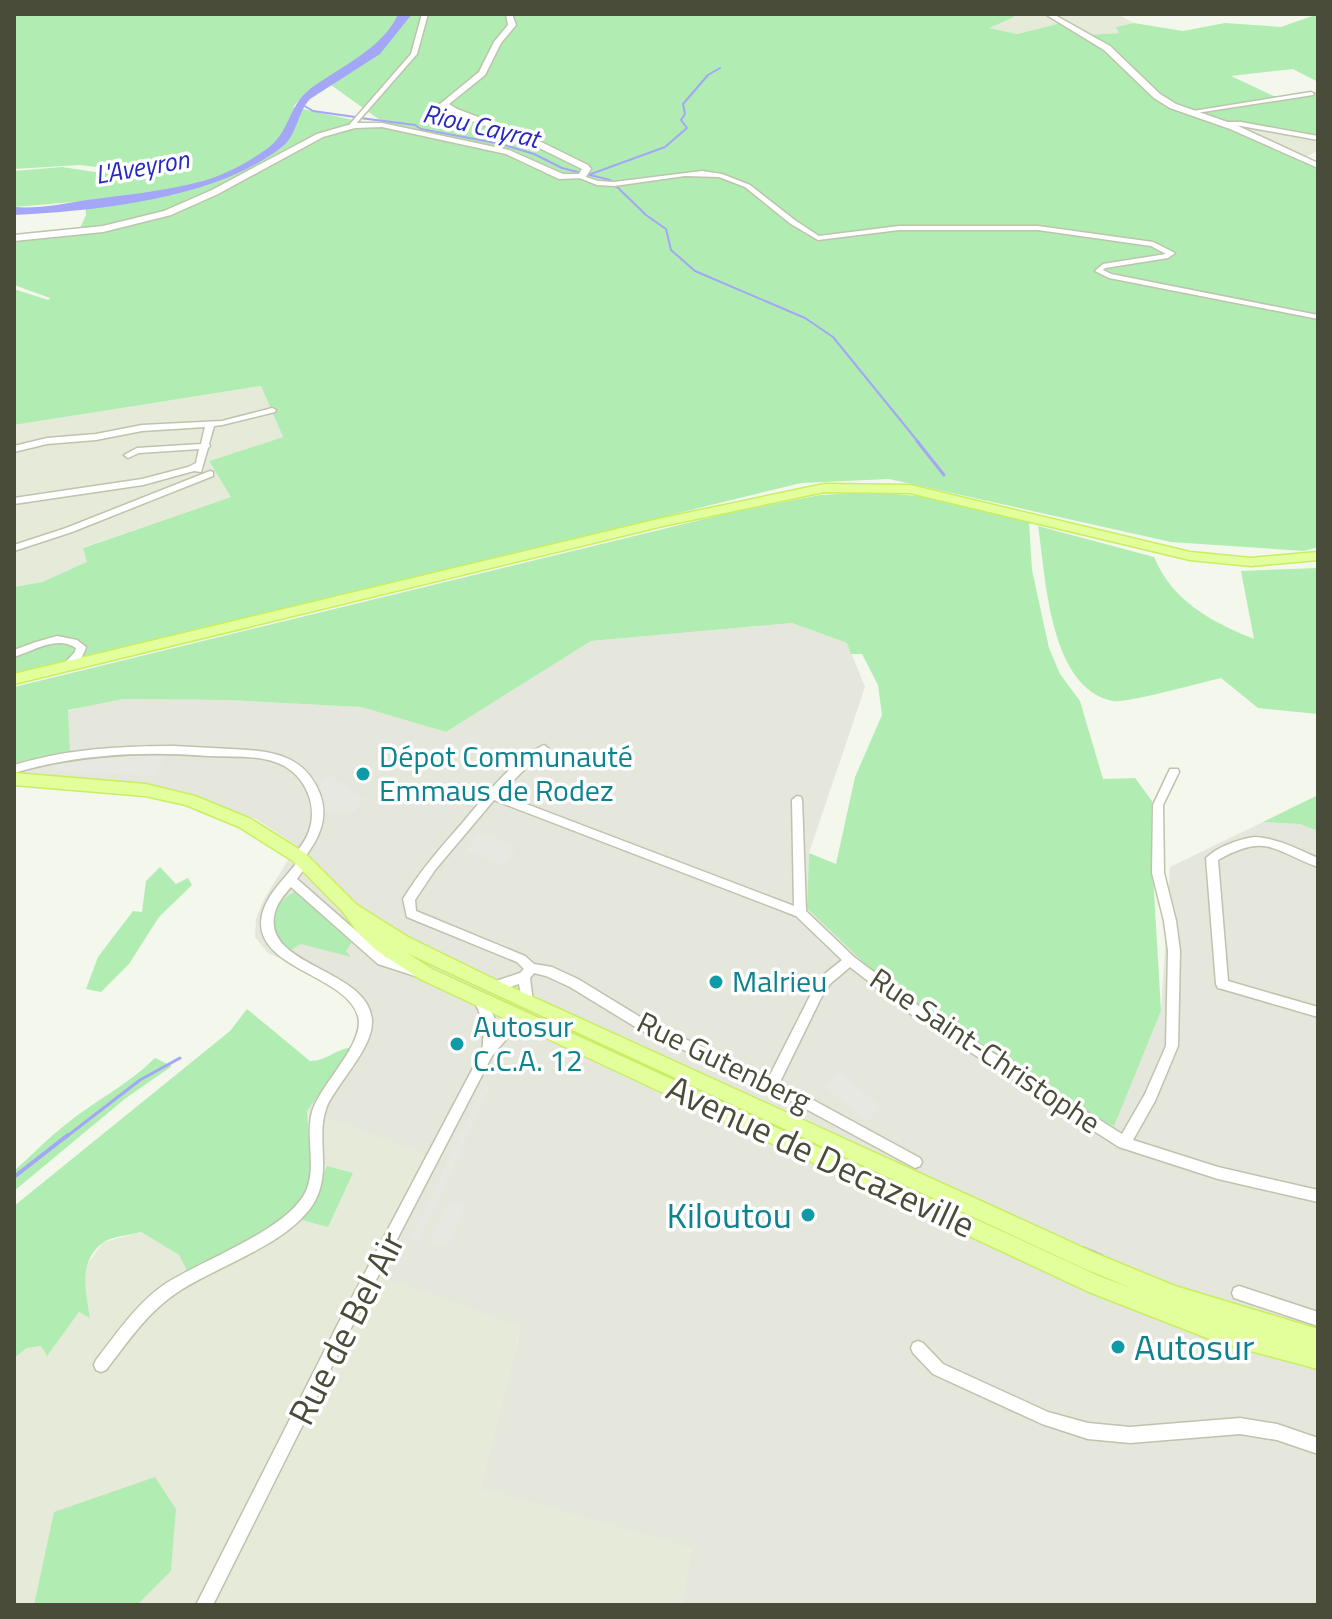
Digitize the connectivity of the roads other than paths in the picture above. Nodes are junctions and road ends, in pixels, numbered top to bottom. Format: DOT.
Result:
graph roads {
  1 [pos="425,14"];
  2 [pos="509,14"];
  3 [pos="1048,14"];
  4 [pos="1311,94"];
  5 [pos="1190,112"];
  6 [pos="1227,124"];
  7 [pos="352,125"];
  8 [pos="1318,138"];
  9 [pos="1318,166"];
  10 [pos="583,175"];
  11 [pos="14,238"];
  12 [pos="1318,317"];
  13 [pos="272,410"];
  14 [pos="210,424"];
  15 [pos="206,446"];
  16 [pos="14,449"];
  17 [pos="128,455"];
  18 [pos="200,464"];
  19 [pos="210,474"];
  20 [pos="195,480"];
  21 [pos="14,501"];
  22 [pos="14,548"];
  23 [pos="1318,556"];
  24 [pos="14,654"];
  25 [pos="67,666"];
  26 [pos="14,679"];
  27 [pos="544,749"];
  28 [pos="14,769"];
  29 [pos="1174,772"];
  30 [pos="14,779"];
  31 [pos="492,795"];
  32 [pos="797,800"];
  33 [pos="301,860"];
  34 [pos="1318,863"];
  35 [pos="292,881"];
  36 [pos="349,907"];
  37 [pos="800,913"];
  38 [pos="850,960"];
  39 [pos="528,972"];
  40 [pos="426,974"];
  41 [pos="487,994"];
  42 [pos="522,1010"];
  43 [pos="1318,1012"];
  44 [pos="488,1052"];
  45 [pos="772,1084"];
  46 [pos="1124,1143"];
  47 [pos="915,1162"];
  48 [pos="1318,1196"];
  49 [pos="1239,1293"];
  50 [pos="1318,1319"];
  51 [pos="1318,1340"];
  52 [pos="918,1348"];
  53 [pos="1318,1358"];
  54 [pos="101,1365"];
  55 [pos="1318,1446"];
  56 [pos="204,1605"];
  1 -- 7 [label="street"];
  2 -- 10 [label="street"];
  3 -- 5 [label="street"];
  4 -- 5 [label="street"];
  5 -- 6 [label="street"];
  6 -- 8 [label="street"];
  6 -- 9 [label="street"];
  7 -- 10 [label="street"];
  7 -- 11 [label="street"];
  10 -- 12 [label="street"];
  13 -- 14 [label="street"];
  14 -- 15 [label="street"];
  14 -- 16 [label="street"];
  15 -- 17 [label="street"];
  15 -- 18 [label="street"];
  18 -- 20 [label="street"];
  18 -- 21 [label="street"];
  19 -- 20 [label="street"];
  20 -- 22 [label="street"];
  23 -- 25 [label="main road"];
  24 -- 25 [label="street"];
  25 -- 26 [label="main road"];
  27 -- 31 [label="street"];
  28 -- 33 [label="street"];
  29 -- 46 [label="street"];
  30 -- 33 [label="main road, Avenue de Decazeville"];
  31 -- 37 [label="street, Rue Saint-Christophe"];
  31 -- 39 [label="street, Rue Gutenberg"];
  32 -- 37 [label="street"];
  33 -- 35 [label="street"];
  33 -- 36 [label="main road, Avenue de Decazeville"];
  34 -- 43 [label="street"];
  35 -- 40 [label="street"];
  35 -- 54 [label="street"];
  36 -- 40 [label="main road, Avenue de Decazeville"];
  36 -- 41 [label="main road, Avenue de Decazeville"];
  37 -- 38 [label="street, Rue Saint-Christophe"];
  38 -- 45 [label="street"];
  38 -- 46 [label="street, Rue Saint-Christophe"];
  39 -- 41 [label="street"];
  39 -- 42 [label="street"];
  39 -- 45 [label="street, Rue Gutenberg"];
  40 -- 41 [label="main road, Avenue de Decazeville"];
  41 -- 42 [label="main road, Avenue de Decazeville"];
  41 -- 44 [label="street, Rue de Bel Air"];
  42 -- 44 [label="street, Rue de Bel Air"];
  42 -- 51 [label="main road, Avenue de Decazeville"];
  42 -- 53 [label="main road, Avenue de Decazeville"];
  44 -- 56 [label="street, Rue de Bel Air"];
  45 -- 47 [label="street, Rue Gutenberg"];
  46 -- 48 [label="street, Rue Saint-Christophe"];
  49 -- 50 [label="street"];
  52 -- 55 [label="street"];
}
